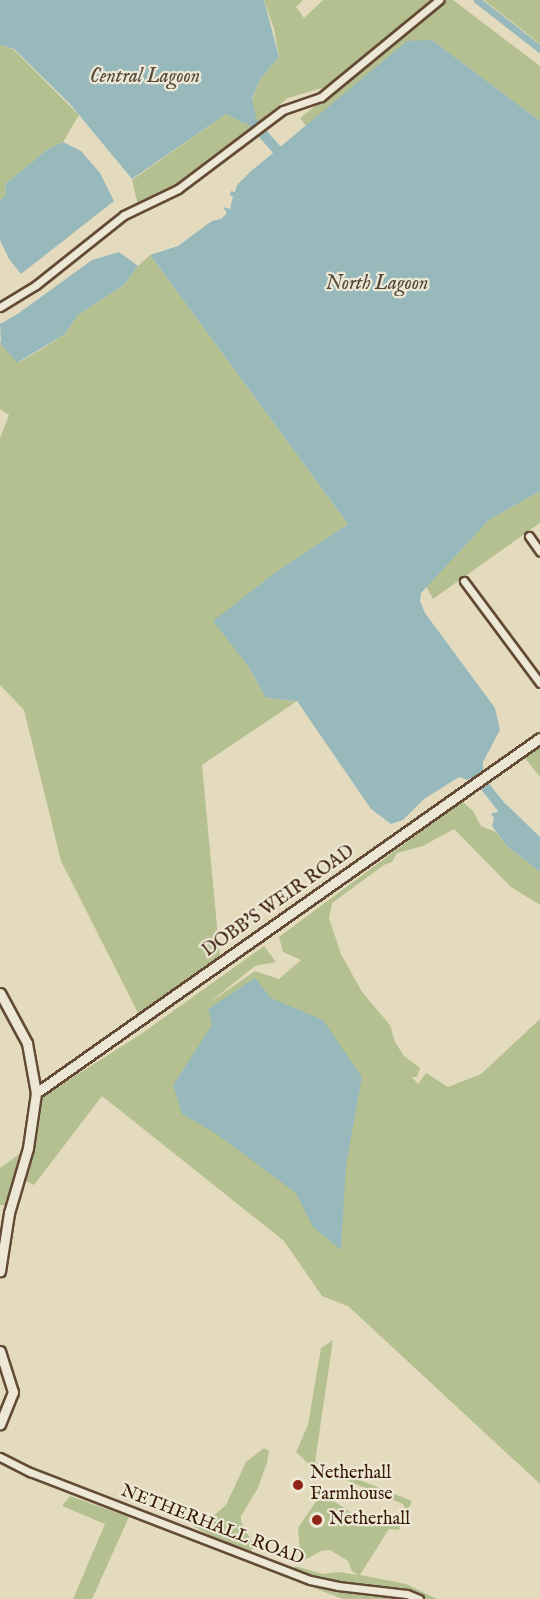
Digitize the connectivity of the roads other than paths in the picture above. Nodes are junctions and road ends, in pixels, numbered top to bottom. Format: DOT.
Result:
graph roads {
  1 [pos="439,0"];
  2 [pos="0,307"];
  3 [pos="529,536"];
  4 [pos="540,552"];
  5 [pos="464,581"];
  6 [pos="540,683"];
  7 [pos="540,738"];
  8 [pos="0,993"];
  9 [pos="36,1093"];
  10 [pos="0,1271"];
  11 [pos="0,1351"];
  12 [pos="0,1425"];
  13 [pos="0,1457"];
  14 [pos="419,1599"];
  1 -- 2 [label="street"];
  3 -- 4 [label="street"];
  5 -- 6 [label="street"];
  7 -- 9 [label="street, DOBB'S WEIR ROAD"];
  8 -- 9 [label="street"];
  9 -- 10 [label="street"];
  11 -- 12 [label="street"];
  13 -- 14 [label="street, NETHERHALL ROAD"];
}
